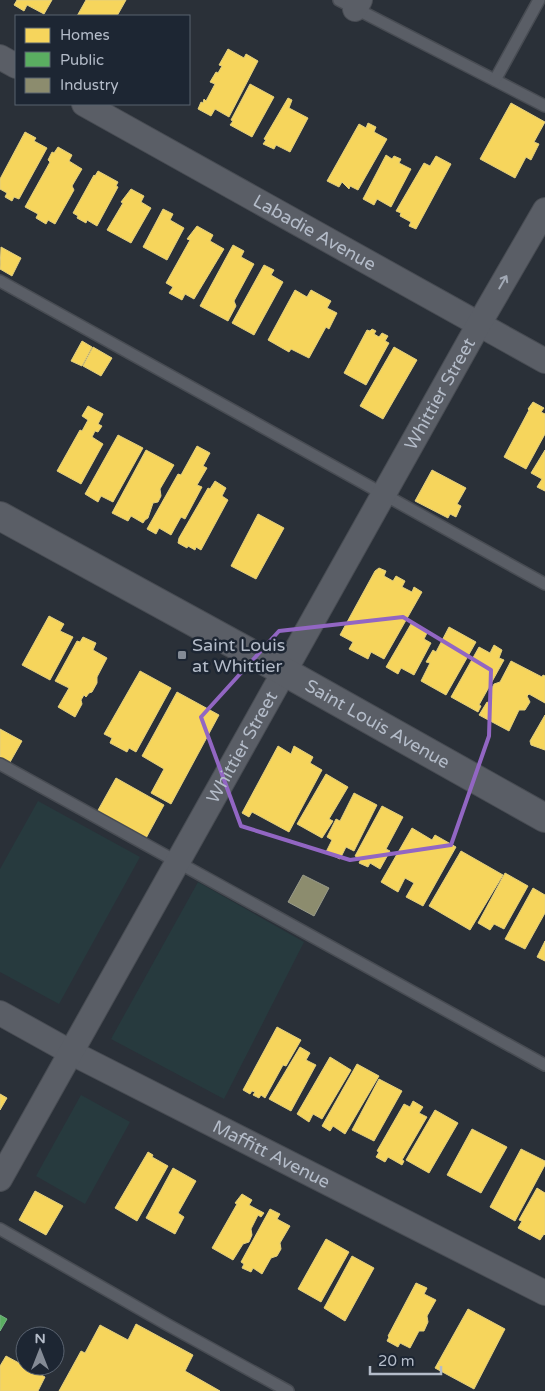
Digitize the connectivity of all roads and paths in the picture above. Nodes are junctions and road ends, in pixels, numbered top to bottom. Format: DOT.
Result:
graph roads {
  1 [pos="539,0"];
  2 [pos="351,3"];
  3 [pos="0,57"];
  4 [pos="15,65"];
  5 [pos="495,80"];
  6 [pos="86,105"];
  7 [pos="545,106"];
  8 [pos="545,210"];
  9 [pos="0,281"];
  10 [pos="478,324"];
  11 [pos="545,362"];
  12 [pos="384,494"];
  13 [pos="0,516"];
  14 [pos="545,584"];
  15 [pos="285,672"];
  16 [pos="0,764"];
  17 [pos="545,818"];
  18 [pos="178,863"];
  19 [pos="0,1013"];
  20 [pos="72,1053"];
  21 [pos="545,1065"];
  22 [pos="0,1179"];
  23 [pos="0,1229"];
  24 [pos="545,1293"];
  25 [pos="288,1391"];
  1 -- 5 [label="lane"];
  2 -- 5 [label="lane"];
  3 -- 4 [label="street"];
  5 -- 7 [label="lane"];
  6 -- 10 [label="street, Labadie Avenue"];
  10 -- 8 [label="street, Whittier Street, one-way"];
  9 -- 12 [label="lane"];
  10 -- 11 [label="street, Labadie Avenue"];
  10 -- 12 [label="street, Whittier Street"];
  12 -- 14 [label="lane"];
  12 -- 15 [label="street, Whittier Street"];
  13 -- 15 [label="street, Saint Louis Avenue"];
  15 -- 17 [label="street, Saint Louis Avenue"];
  15 -- 18 [label="street, Whittier Street"];
  16 -- 18 [label="lane"];
  18 -- 20 [label="street, Whittier Street"];
  18 -- 21 [label="lane"];
  19 -- 20 [label="street, Maffitt Avenue"];
  20 -- 22 [label="street, Whittier Street"];
  20 -- 24 [label="street, Maffitt Avenue"];
  23 -- 25 [label="lane"];
}
